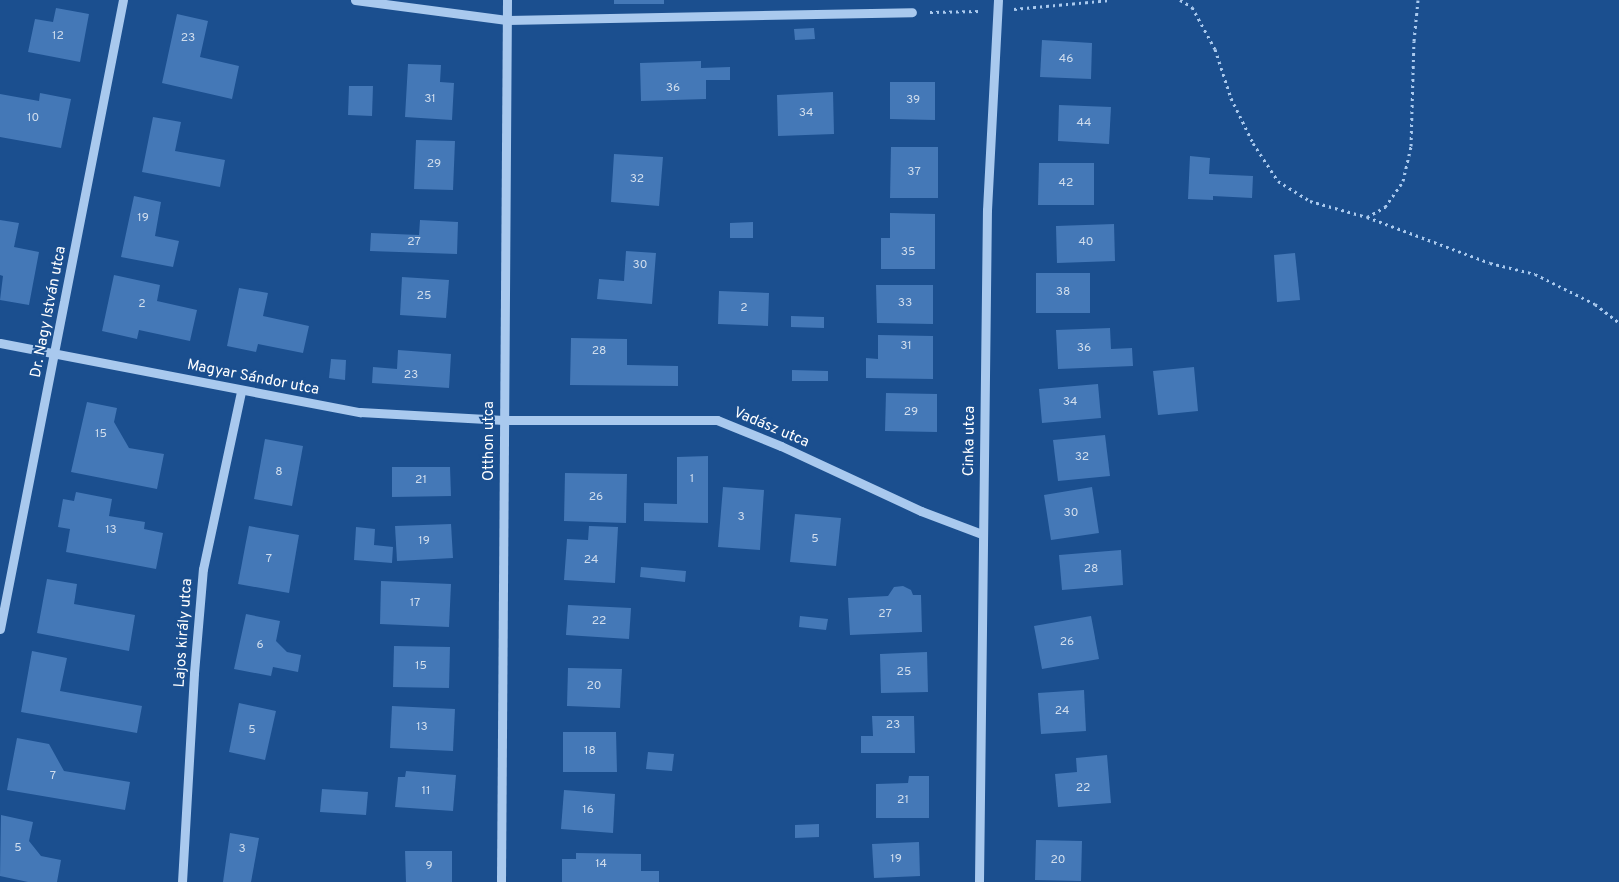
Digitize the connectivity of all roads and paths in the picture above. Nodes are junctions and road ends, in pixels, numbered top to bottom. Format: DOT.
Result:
graph roads {
  1 [pos="123,0"];
  2 [pos="355,0"];
  3 [pos="507,0"];
  4 [pos="998,0"];
  5 [pos="1111,0"];
  6 [pos="1180,0"];
  7 [pos="1418,0"];
  8 [pos="998,10"];
  9 [pos="912,12"];
  10 [pos="507,20"];
  11 [pos="1367,217"];
  12 [pos="1619,323"];
  13 [pos="0,343"];
  14 [pos="55,354"];
  15 [pos="240,391"];
  16 [pos="504,420"];
  17 [pos="982,534"];
  18 [pos="0,629"];
  19 [pos="182,882"];
  20 [pos="501,882"];
  21 [pos="979,882"];
  1 -- 14 [label="street, Dr. Nagy István utca"];
  2 -- 10 [label="street"];
  3 -- 10 [label="street, Otthon utca"];
  4 -- 8 [label="street, Cinka utca"];
  5 -- 8 [label="path"];
  6 -- 11 [label="path"];
  7 -- 11 [label="path"];
  8 -- 9 [label="path"];
  8 -- 17 [label="street, Cinka utca"];
  9 -- 10 [label="street"];
  10 -- 16 [label="street, Otthon utca"];
  11 -- 12 [label="path"];
  13 -- 14 [label="street, Magyar Sándor utca"];
  14 -- 15 [label="street, Magyar Sándor utca"];
  14 -- 18 [label="street, Dr. Nagy István utca"];
  15 -- 16 [label="street, Magyar Sándor utca"];
  15 -- 19 [label="street, Lajos király utca"];
  16 -- 17 [label="street, Vadász utca"];
  16 -- 20 [label="street, Otthon utca"];
  17 -- 21 [label="street, Cinka utca"];
}
